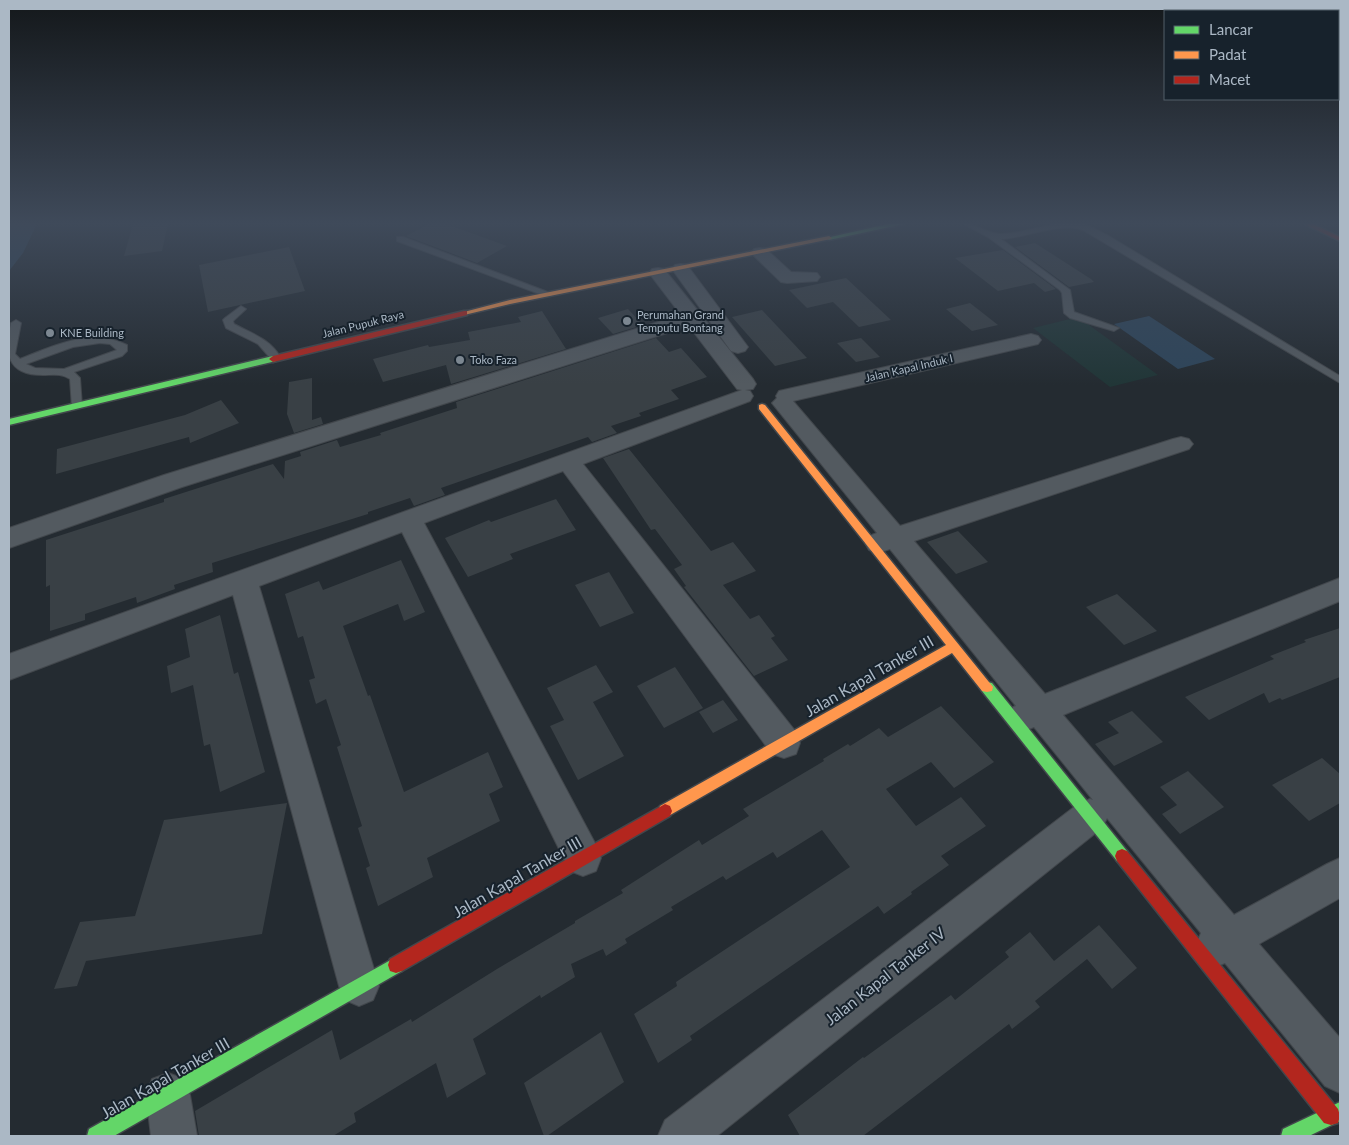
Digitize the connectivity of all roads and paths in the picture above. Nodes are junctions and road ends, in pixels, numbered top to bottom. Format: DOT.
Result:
graph roads {
  1 [pos="504,277"];
  2 [pos="635,277"];
  3 [pos="661,277"];
  4 [pos="687,277"];
  5 [pos="786,277"];
  6 [pos="801,277"];
  7 [pos="1048,277"];
  8 [pos="1171,277"];
  9 [pos="548,294"];
  10 [pos="241,308"];
  11 [pos="693,318"];
  12 [pos="16,323"];
  13 [pos="1114,328"];
  14 [pos="1031,340"];
  15 [pos="276,358"];
  16 [pos="16,364"];
  17 [pos="65,372"];
  18 [pos="1340,380"];
  19 [pos="765,391"];
  20 [pos="76,406"];
  21 [pos="9,422"];
  22 [pos="1181,444"];
  23 [pos="567,460"];
  24 [pos="409,519"];
  25 [pos="9,538"];
  26 [pos="884,541"];
  27 [pos="244,580"];
  28 [pos="1340,589"];
  29 [pos="954,646"];
  30 [pos="9,667"];
  31 [pos="1027,716"];
  32 [pos="784,743"];
  33 [pos="1090,816"];
  34 [pos="583,858"];
  35 [pos="1340,877"];
  36 [pos="1215,947"];
  37 [pos="359,986"];
  38 [pos="1340,1071"];
  39 [pos="1336,1113"];
  40 [pos="171,1116"];
  41 [pos="96,1136"];
  42 [pos="681,1136"];
  43 [pos="1290,1136"];
  1 -- 9 [label="lane"];
  2 -- 9 [label="street, Jalan Pupuk Raya"];
  3 -- 11 [label="street"];
  4 -- 19 [label="street"];
  5 -- 6 [label="street"];
  7 -- 13 [label="lane"];
  8 -- 18 [label="lane"];
  9 -- 15 [label="street, Jalan Pupuk Raya"];
  10 -- 15 [label="lane"];
  11 -- 19 [label="street"];
  11 -- 25 [label="street"];
  12 -- 16 [label="lane"];
  14 -- 19 [label="street, Jalan Kapal Induk I"];
  15 -- 20 [label="street, Jalan Pupuk Raya"];
  16 -- 17 [label="lane"];
  16 -- 17 [label="lane"];
  17 -- 20 [label="lane"];
  19 -- 23 [label="street, Jalan Kapal Induk I"];
  19 -- 26 [label="street"];
  20 -- 21 [label="street, Jalan Pupuk Raya"];
  22 -- 26 [label="street"];
  23 -- 24 [label="street, Jalan Kapal Induk I"];
  23 -- 32 [label="street"];
  24 -- 27 [label="street, Jalan Kapal Induk I"];
  24 -- 34 [label="street"];
  26 -- 29 [label="street"];
  26 -- 31 [label="street"];
  27 -- 30 [label="street, Jalan Kapal Induk I"];
  27 -- 37 [label="street"];
  28 -- 31 [label="street"];
  29 -- 31 [label="street"];
  29 -- 32 [label="street, Jalan Kapal Tanker III"];
  31 -- 33 [label="street"];
  31 -- 36 [label="street"];
  32 -- 34 [label="street, Jalan Kapal Tanker III"];
  33 -- 36 [label="street"];
  33 -- 42 [label="street, Jalan Kapal Tanker IV"];
  34 -- 37 [label="street, Jalan Kapal Tanker III"];
  35 -- 36 [label="street"];
  36 -- 38 [label="street"];
  36 -- 39 [label="street"];
  37 -- 40 [label="street, Jalan Kapal Tanker III"];
  39 -- 43 [label="street"];
  40 -- 41 [label="street, Jalan Kapal Tanker III"];
}
